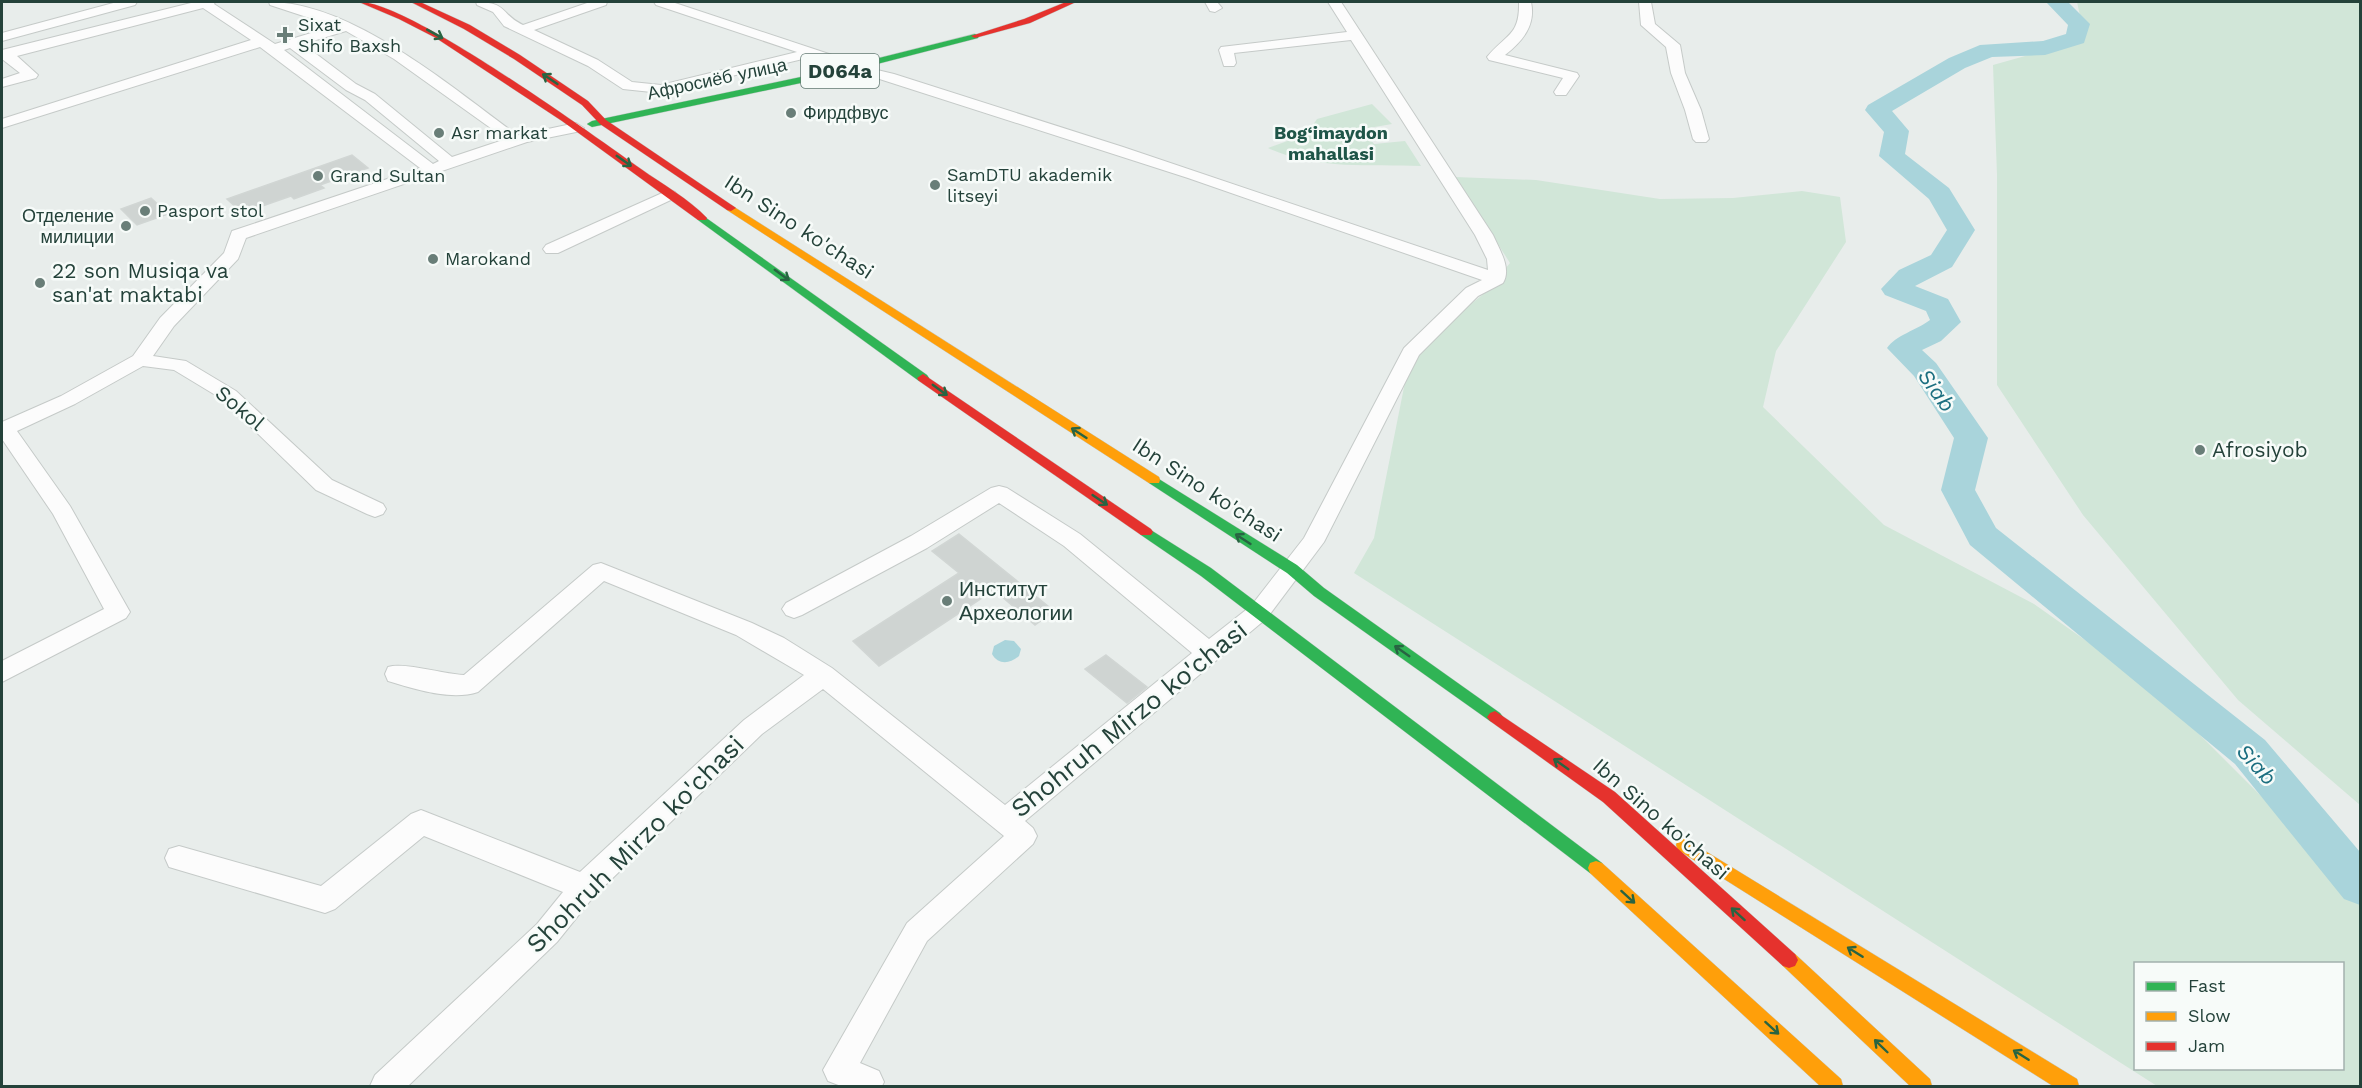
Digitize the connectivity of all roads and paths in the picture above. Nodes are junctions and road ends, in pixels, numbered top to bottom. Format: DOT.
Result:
graph roads {
  1 [pos="130,2"];
  2 [pos="206,2"];
  3 [pos="275,2"];
  4 [pos="363,2"];
  5 [pos="415,2"];
  6 [pos="482,2"];
  7 [pos="601,2"];
  8 [pos="661,2"];
  9 [pos="1053,2"];
  10 [pos="1072,2"];
  11 [pos="1335,2"];
  12 [pos="1525,2"];
  13 [pos="1645,2"];
  14 [pos="348,26"];
  15 [pos="527,31"];
  16 [pos="1355,35"];
  17 [pos="2,37"];
  18 [pos="292,43"];
  19 [pos="497,44"];
  20 [pos="266,45"];
  21 [pos="812,53"];
  22 [pos="3,54"];
  23 [pos="1229,63"];
  24 [pos="849,66"];
  25 [pos="2,83"];
  26 [pos="1561,92"];
  27 [pos="600,118"];
  28 [pos="2,124"];
  29 [pos="570,124"];
  30 [pos="508,135"];
  31 [pos="1701,139"];
  32 [pos="445,158"];
  33 [pos="426,165"];
  34 [pos="669,195"];
  35 [pos="238,235"];
  36 [pos="552,249"];
  37 [pos="1497,279"];
  38 [pos="140,360"];
  39 [pos="3,429"];
  40 [pos="375,508"];
  41 [pos="1292,569"];
  42 [pos="794,609"];
  43 [pos="1259,612"];
  44 [pos="1209,653"];
  45 [pos="2,672"];
  46 [pos="397,674"];
  47 [pos="823,675"];
  48 [pos="1609,797"];
  49 [pos="1005,821"];
  50 [pos="179,858"];
  51 [pos="584,888"];
  52 [pos="868,1082"];
  53 [pos="386,1086"];
  54 [pos="1834,1086"];
  55 [pos="1923,1086"];
  56 [pos="2070,1086"];
  1 -- 17 [label="street"];
  2 -- 20 [label="street"];
  2 -- 22 [label="street"];
  3 -- 14 [label="street"];
  4 -- 29 [label="main road, one-way"];
  5 -- 19 [label="main road, Ibn Sino ko'chasi"];
  6 -- 15 [label="street"];
  7 -- 15 [label="street"];
  8 -- 21 [label="street"];
  9 -- 24 [label="main road, Афросиёб улица / D064a"];
  10 -- 24 [label="main road, Афросиёб улица / D064a"];
  11 -- 16 [label="street"];
  12 -- 26 [label="street"];
  13 -- 31 [label="street"];
  14 -- 18 [label="street"];
  14 -- 30 [label="street"];
  15 -- 19 [label="street"];
  15 -- 21 [label="street"];
  16 -- 23 [label="street"];
  16 -- 37 [label="street"];
  18 -- 20 [label="street"];
  18 -- 32 [label="street"];
  27 -- 19 [label="main road, Ibn Sino ko'chasi, one-way"];
  20 -- 28 [label="street"];
  20 -- 33 [label="street"];
  21 -- 24 [label="street"];
  22 -- 25 [label="street"];
  24 -- 27 [label="main road, Афросиёб улица / D064a"];
  24 -- 37 [label="street"];
  27 -- 29 [label="main road, Афросиёб улица / D064a"];
  41 -- 27 [label="main road, Ibn Sino ko'chasi, one-way"];
  29 -- 30 [label="street"];
  29 -- 34 [label="main road, one-way"];
  29 -- 35 [label="street"];
  30 -- 32 [label="street"];
  32 -- 33 [label="street"];
  33 -- 35 [label="street"];
  34 -- 36 [label="street"];
  34 -- 43 [label="main road, one-way"];
  35 -- 38 [label="street"];
  37 -- 41 [label="street, Shohruh Mirzo ko'chasi"];
  38 -- 39 [label="street"];
  38 -- 40 [label="street, Sokol"];
  39 -- 45 [label="street"];
  41 -- 43 [label="street, Shohruh Mirzo ko'chasi"];
  48 -- 41 [label="main road, Ibn Sino ko'chasi, one-way"];
  42 -- 44 [label="street"];
  43 -- 44 [label="street, Shohruh Mirzo ko'chasi"];
  43 -- 54 [label="main road, one-way"];
  44 -- 49 [label="street, Shohruh Mirzo ko'chasi"];
  46 -- 47 [label="street"];
  47 -- 49 [label="street, Shohruh Mirzo ko'chasi"];
  47 -- 51 [label="street, Shohruh Mirzo ko'chasi"];
  55 -- 48 [label="main road, Ibn Sino ko'chasi, one-way"];
  56 -- 48 [label="main road, one-way"];
  49 -- 52 [label="street"];
  50 -- 51 [label="street"];
  51 -- 53 [label="street, Shohruh Mirzo ko'chasi"];
}
